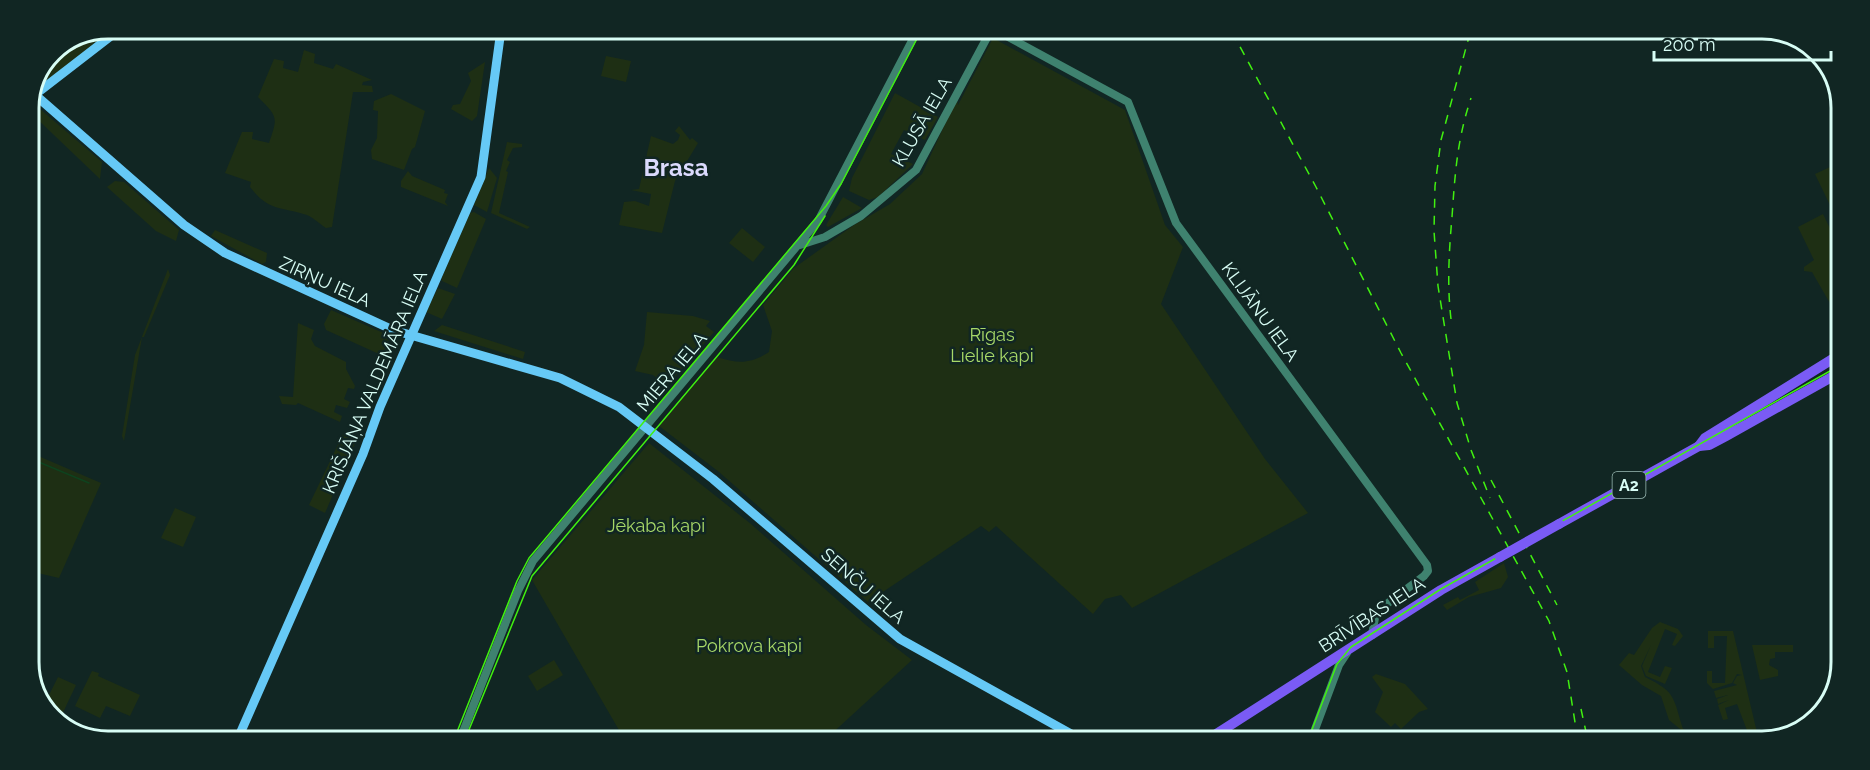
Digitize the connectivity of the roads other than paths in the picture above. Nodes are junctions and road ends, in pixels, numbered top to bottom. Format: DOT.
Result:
graph roads {
  1 [pos="105,39"];
  2 [pos="500,39"];
  3 [pos="913,39"];
  4 [pos="986,39"];
  5 [pos="1012,39"];
  6 [pos="42,88"];
  7 [pos="39,101"];
  8 [pos="800,245"];
  9 [pos="412,334"];
  10 [pos="1831,360"];
  11 [pos="1831,377"];
  12 [pos="645,426"];
  13 [pos="1699,446"];
  14 [pos="1372,635"];
  15 [pos="1349,650"];
  16 [pos="241,731"];
  17 [pos="463,731"];
  18 [pos="1066,731"];
  19 [pos="1221,731"];
  20 [pos="1314,731"];
  1 -- 6 [label="main road"];
  2 -- 9 [label="main road, KRIŠJĀŅA VALDEMĀRA IELA"];
  3 -- 8 [label="street, MIERA IELA"];
  4 -- 8 [label="street, KLUSĀ IELA"];
  5 -- 14 [label="street, KLIJĀNU IELA"];
  7 -- 9 [label="main road, ZIRŅU IELA"];
  8 -- 12 [label="street, MIERA IELA"];
  9 -- 12 [label="main road, ZIRŅU IELA"];
  9 -- 16 [label="main road, KRIŠJĀŅA VALDEMĀRA IELA"];
  10 -- 13 [label="highway, A2"];
  11 -- 13 [label="highway, A2"];
  12 -- 17 [label="street, MIERA IELA"];
  12 -- 18 [label="main road, SENČU IELA"];
  13 -- 14 [label="highway, BRĪVĪBAS IELA / A2, bridge"];
  14 -- 15 [label="highway, BRĪVĪBAS IELA / A2"];
  15 -- 19 [label="highway, BRĪVĪBAS IELA / A2"];
  15 -- 20 [label="street"];
}
